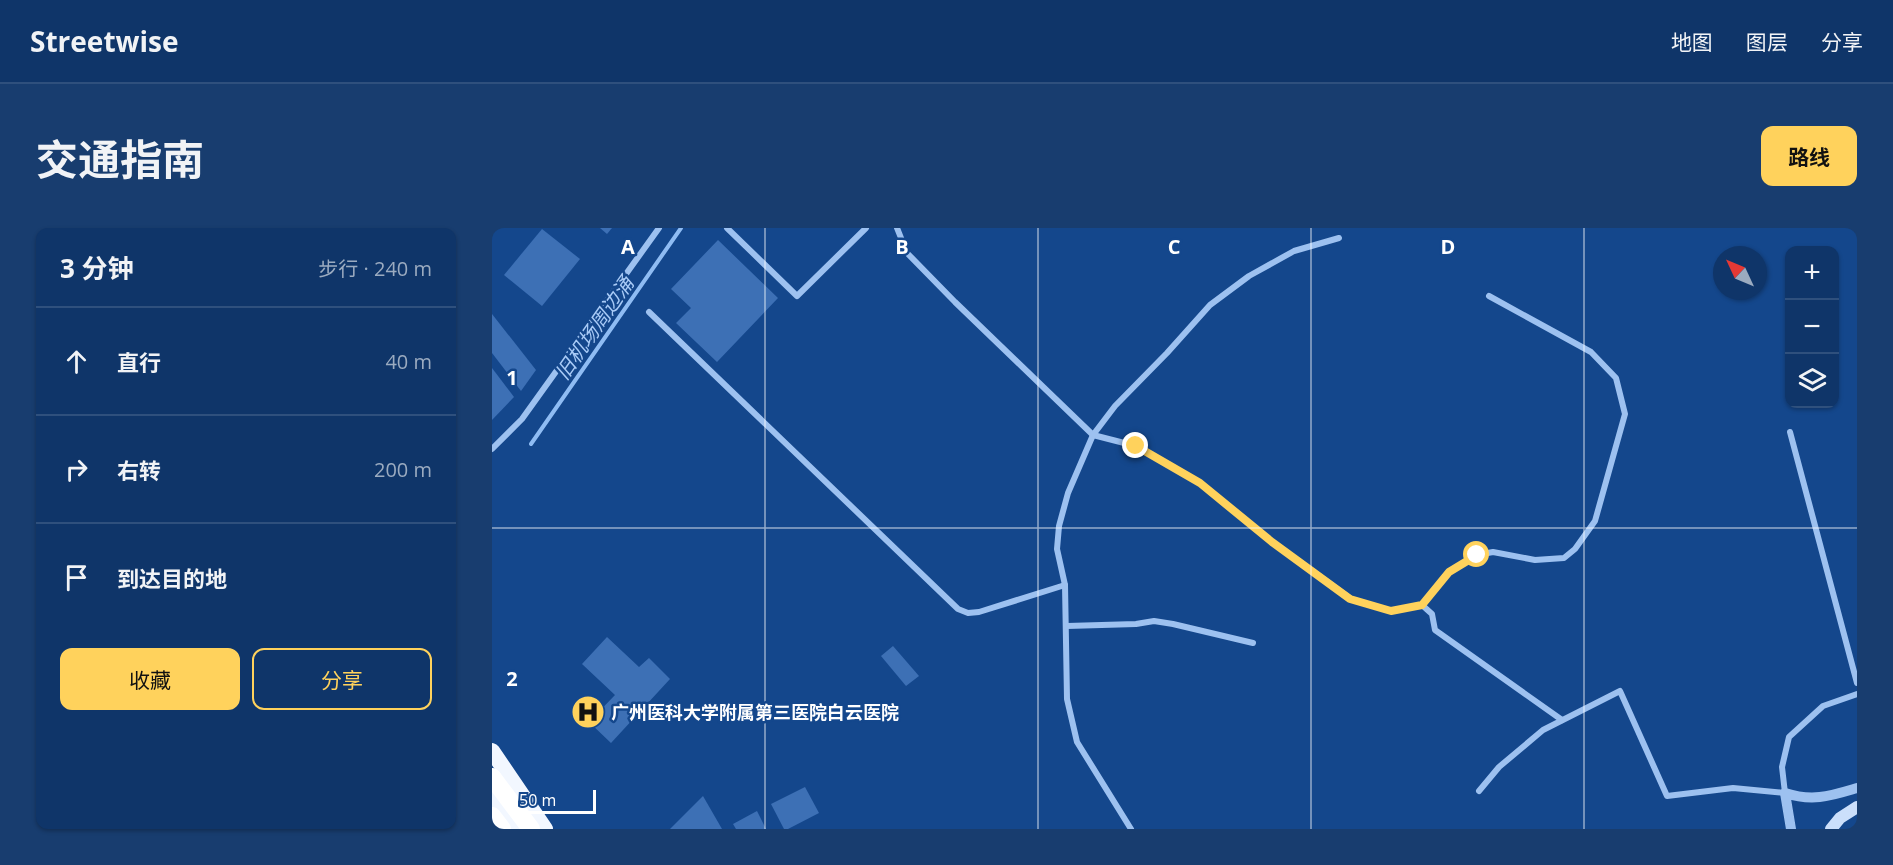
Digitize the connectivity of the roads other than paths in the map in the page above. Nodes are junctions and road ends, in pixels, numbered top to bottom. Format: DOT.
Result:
graph roads {
  1 [pos="659,228"];
  2 [pos="727,228"];
  3 [pos="866,228"];
  4 [pos="897,228"];
  5 [pos="1340,238"];
  6 [pos="1489,296"];
  7 [pos="649,312"];
  8 [pos="1790,432"];
  9 [pos="1093,435"];
  10 [pos="492,449"];
  11 [pos="1065,585"];
  12 [pos="1422,605"];
  13 [pos="1067,626"];
  14 [pos="1253,643"];
  15 [pos="1857,683"];
  16 [pos="1857,694"];
  17 [pos="1562,720"];
  18 [pos="492,751"];
  19 [pos="492,777"];
  20 [pos="1857,788"];
  21 [pos="1479,791"];
  22 [pos="1785,793"];
  23 [pos="492,794"];
  24 [pos="1857,807"];
  25 [pos="492,816"];
  26 [pos="502,829"];
  27 [pos="516,829"];
  28 [pos="531,829"];
  29 [pos="545,829"];
  30 [pos="1131,829"];
  31 [pos="1791,829"];
  32 [pos="1832,829"];
  1 -- 10 [label="street"];
  2 -- 3 [label="street"];
  4 -- 9 [label="street"];
  5 -- 9 [label="street"];
  6 -- 12 [label="street"];
  7 -- 11 [label="street"];
  8 -- 15 [label="street"];
  9 -- 11 [label="street"];
  9 -- 12 [label="street"];
  11 -- 13 [label="street"];
  12 -- 17 [label="street"];
  13 -- 14 [label="street"];
  13 -- 30 [label="street"];
  16 -- 22 [label="street"];
  17 -- 21 [label="street"];
  17 -- 22 [label="street"];
  18 -- 29 [label="highway"];
  19 -- 28 [label="highway"];
  20 -- 22 [label="street"];
  22 -- 31 [label="street"];
  23 -- 27 [label="highway"];
  24 -- 32 [label="main road"];
  25 -- 26 [label="highway"];
}
